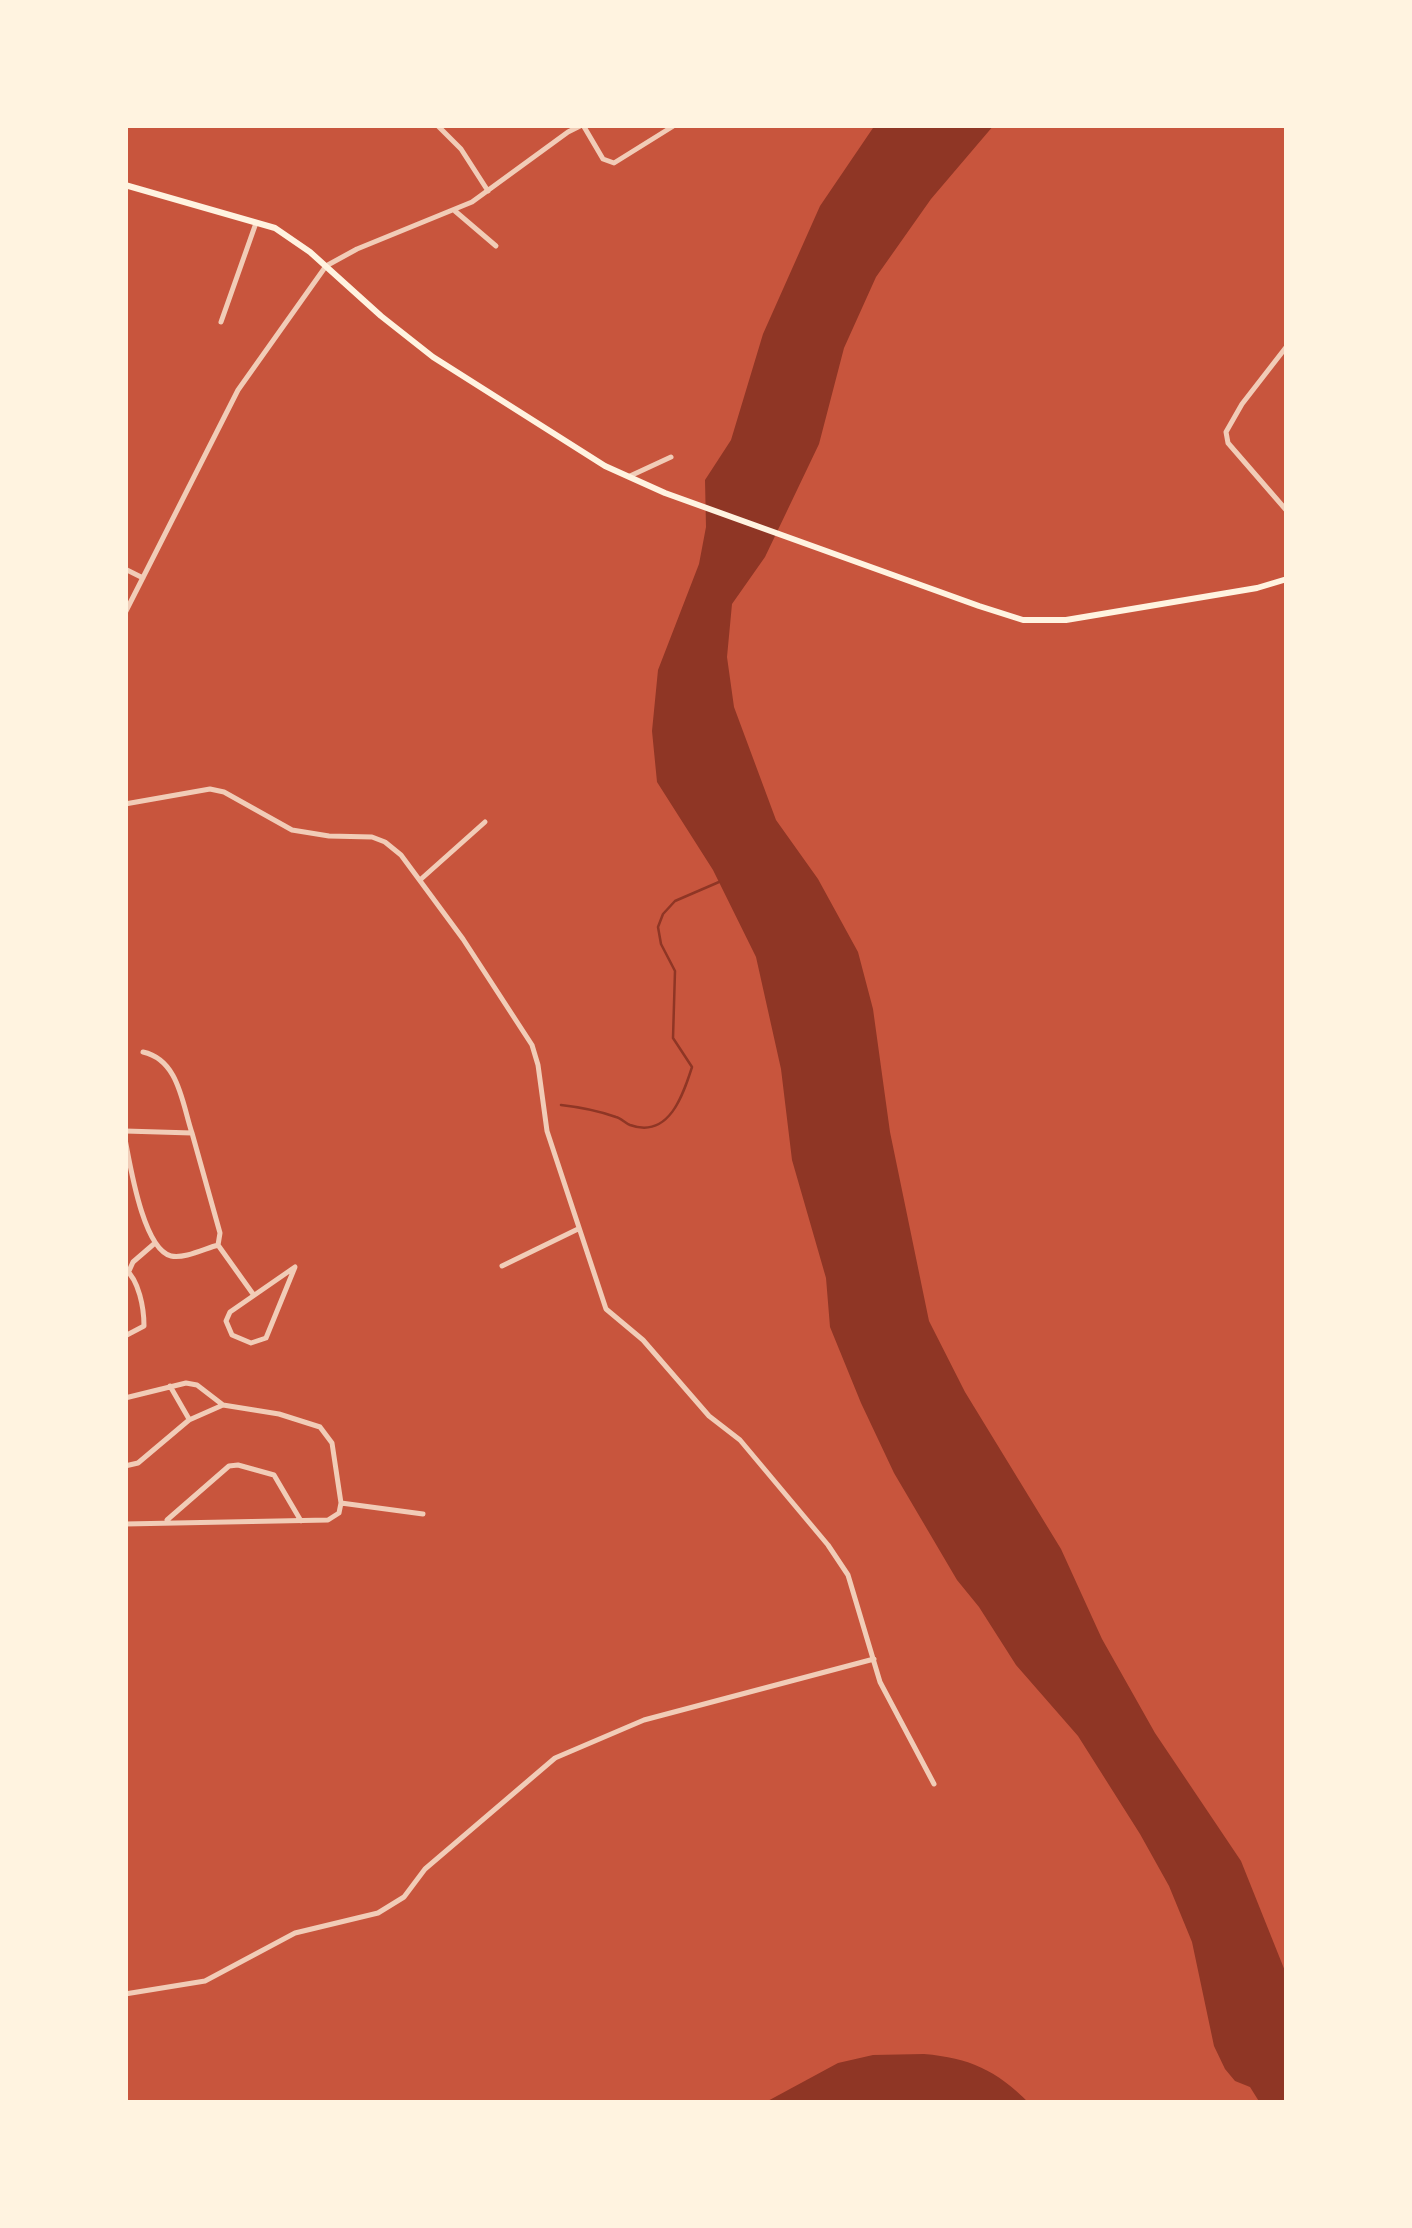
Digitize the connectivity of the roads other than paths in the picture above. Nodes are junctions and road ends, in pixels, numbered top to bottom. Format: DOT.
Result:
graph roads {
  1 [pos="438,125"];
  2 [pos="583,125"];
  3 [pos="675,125"];
  4 [pos="125,186"];
  5 [pos="488,191"];
  6 [pos="455,211"];
  7 [pos="256,222"];
  8 [pos="496,246"];
  9 [pos="326,266"];
  10 [pos="221,322"];
  11 [pos="1287,346"];
  12 [pos="671,456"];
  13 [pos="627,478"];
  14 [pos="1287,511"];
  15 [pos="125,569"];
  16 [pos="143,578"];
  17 [pos="1287,579"];
  18 [pos="125,614"];
  19 [pos="125,804"];
  20 [pos="485,822"];
  21 [pos="420,880"];
  22 [pos="142,1052"];
  23 [pos="125,1131"];
  24 [pos="192,1133"];
  25 [pos="125,1139"];
  26 [pos="578,1229"];
  27 [pos="156,1243"];
  28 [pos="218,1245"];
  29 [pos="502,1266"];
  30 [pos="127,1270"];
  31 [pos="252,1294"];
  32 [pos="125,1336"];
  33 [pos="170,1386"];
  34 [pos="125,1398"];
  35 [pos="222,1404"];
  36 [pos="189,1420"];
  37 [pos="125,1466"];
  38 [pos="342,1503"];
  39 [pos="423,1514"];
  40 [pos="165,1522"];
  41 [pos="301,1522"];
  42 [pos="125,1524"];
  43 [pos="874,1659"];
  44 [pos="934,1784"];
  45 [pos="125,1994"];
  1 -- 5 [label="street"];
  2 -- 3 [label="street"];
  2 -- 5 [label="street"];
  4 -- 7 [label="main road"];
  5 -- 6 [label="street"];
  6 -- 8 [label="street"];
  6 -- 9 [label="street"];
  7 -- 9 [label="main road"];
  7 -- 10 [label="street"];
  9 -- 13 [label="main road"];
  9 -- 16 [label="street"];
  11 -- 14 [label="street"];
  12 -- 13 [label="street"];
  13 -- 17 [label="main road"];
  15 -- 16 [label="street"];
  16 -- 18 [label="street"];
  19 -- 21 [label="street"];
  20 -- 21 [label="street"];
  21 -- 26 [label="street"];
  22 -- 24 [label="street"];
  23 -- 24 [label="street"];
  24 -- 28 [label="street"];
  25 -- 27 [label="street"];
  26 -- 29 [label="street"];
  26 -- 43 [label="street"];
  27 -- 28 [label="street"];
  27 -- 30 [label="street"];
  28 -- 31 [label="street"];
  30 -- 32 [label="street"];
  31 -- 31 [label="street"];
  33 -- 34 [label="street"];
  33 -- 35 [label="street"];
  33 -- 36 [label="street"];
  35 -- 36 [label="street"];
  35 -- 38 [label="street"];
  36 -- 37 [label="street"];
  38 -- 39 [label="street"];
  38 -- 41 [label="street"];
  40 -- 41 [label="street"];
  40 -- 41 [label="street"];
  40 -- 42 [label="street"];
  43 -- 44 [label="street"];
  43 -- 45 [label="street"];
}
